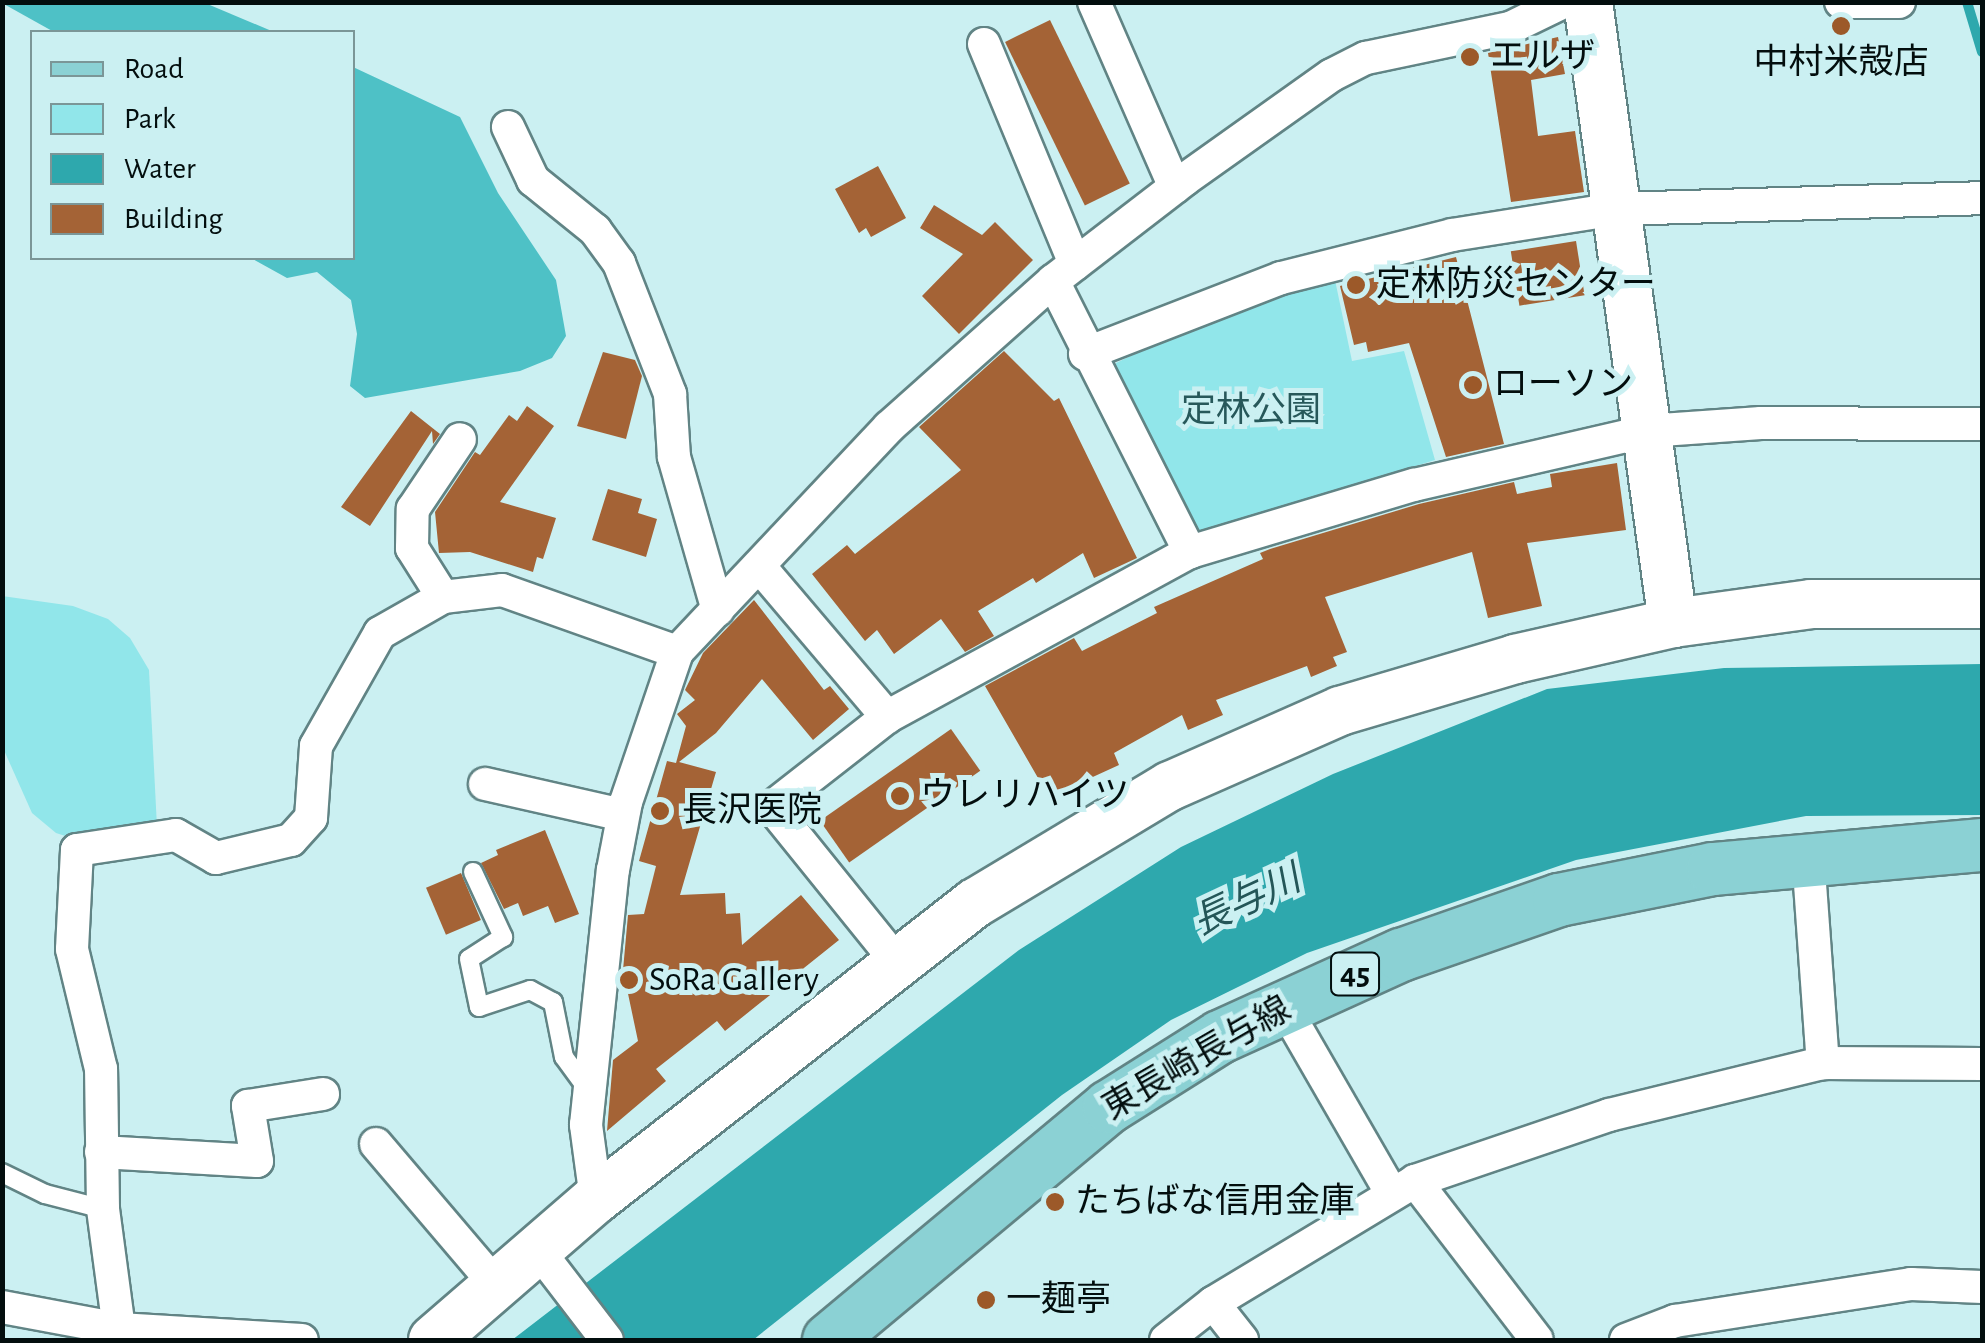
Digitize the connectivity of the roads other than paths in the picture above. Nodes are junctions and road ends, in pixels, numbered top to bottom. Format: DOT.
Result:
graph roads {
  1 [pos="1094,2"];
  2 [pos="1563,2"];
  3 [pos="1588,2"];
  4 [pos="1842,2"];
  5 [pos="1899,2"];
  6 [pos="984,44"];
  7 [pos="508,127"];
  8 [pos="1176,187"];
  9 [pos="1982,198"];
  10 [pos="1617,209"];
  11 [pos="1064,272"];
  12 [pos="1085,354"];
  13 [pos="1982,424"];
  14 [pos="1647,431"];
  15 [pos="460,439"];
  16 [pos="1190,552"];
  17 [pos="760,568"];
  18 [pos="444,597"];
  19 [pos="1982,604"];
  20 [pos="718,610"];
  21 [pos="1673,623"];
  22 [pos="677,652"];
  23 [pos="888,717"];
  24 [pos="485,784"];
  25 [pos="624,814"];
  26 [pos="1982,845"];
  27 [pos="1808,856"];
  28 [pos="473,872"];
  29 [pos="897,962"];
  30 [pos="1283,1005"];
  31 [pos="1823,1063"];
  32 [pos="1982,1064"];
  33 [pos="590,1091"];
  34 [pos="323,1094"];
  35 [pos="376,1144"];
  36 [pos="101,1152"];
  37 [pos="2,1173"];
  38 [pos="1403,1187"];
  39 [pos="596,1199"];
  40 [pos="103,1209"];
  41 [pos="546,1262"];
  42 [pos="496,1285"];
  43 [pos="1982,1288"];
  44 [pos="1213,1303"];
  45 [pos="2,1307"];
  46 [pos="119,1329"];
  47 [pos="302,1340"];
  48 [pos="433,1340"];
  49 [pos="607,1340"];
  50 [pos="829,1340"];
  51 [pos="1166,1340"];
  52 [pos="1242,1340"];
  53 [pos="1537,1340"];
  54 [pos="1626,1340"];
  1 -- 8 [label="street"];
  2 -- 8 [label="street"];
  3 -- 10 [label="street"];
  4 -- 5 [label="street"];
  6 -- 11 [label="street"];
  7 -- 20 [label="street"];
  8 -- 11 [label="street"];
  9 -- 10 [label="street"];
  10 -- 12 [label="street"];
  10 -- 14 [label="street"];
  11 -- 12 [label="street"];
  11 -- 17 [label="street"];
  12 -- 16 [label="street"];
  13 -- 14 [label="street"];
  14 -- 16 [label="street"];
  14 -- 21 [label="street"];
  15 -- 18 [label="street"];
  16 -- 23 [label="street"];
  17 -- 20 [label="street"];
  17 -- 23 [label="street"];
  18 -- 22 [label="street"];
  18 -- 36 [label="street"];
  19 -- 21 [label="street"];
  20 -- 22 [label="street"];
  21 -- 29 [label="street"];
  22 -- 25 [label="street"];
  23 -- 29 [label="street"];
  24 -- 25 [label="street"];
  25 -- 33 [label="street"];
  26 -- 27 [label="main road, 東長崎長与線 / 45"];
  27 -- 30 [label="main road, 東長崎長与線 / 45"];
  27 -- 31 [label="street"];
  28 -- 33 [label="lane"];
  29 -- 39 [label="street"];
  30 -- 38 [label="street"];
  30 -- 50 [label="main road, 東長崎長与線 / 45"];
  31 -- 32 [label="street"];
  31 -- 38 [label="street"];
  33 -- 39 [label="street"];
  34 -- 36 [label="street"];
  35 -- 42 [label="street"];
  36 -- 40 [label="street"];
  37 -- 40 [label="lane"];
  38 -- 44 [label="street"];
  38 -- 53 [label="street"];
  39 -- 41 [label="street"];
  40 -- 46 [label="street"];
  41 -- 42 [label="street"];
  41 -- 49 [label="street"];
  42 -- 48 [label="street"];
  43 -- 54 [label="street"];
  44 -- 51 [label="street"];
  44 -- 52 [label="street"];
  45 -- 46 [label="street"];
  46 -- 47 [label="street"];
}
